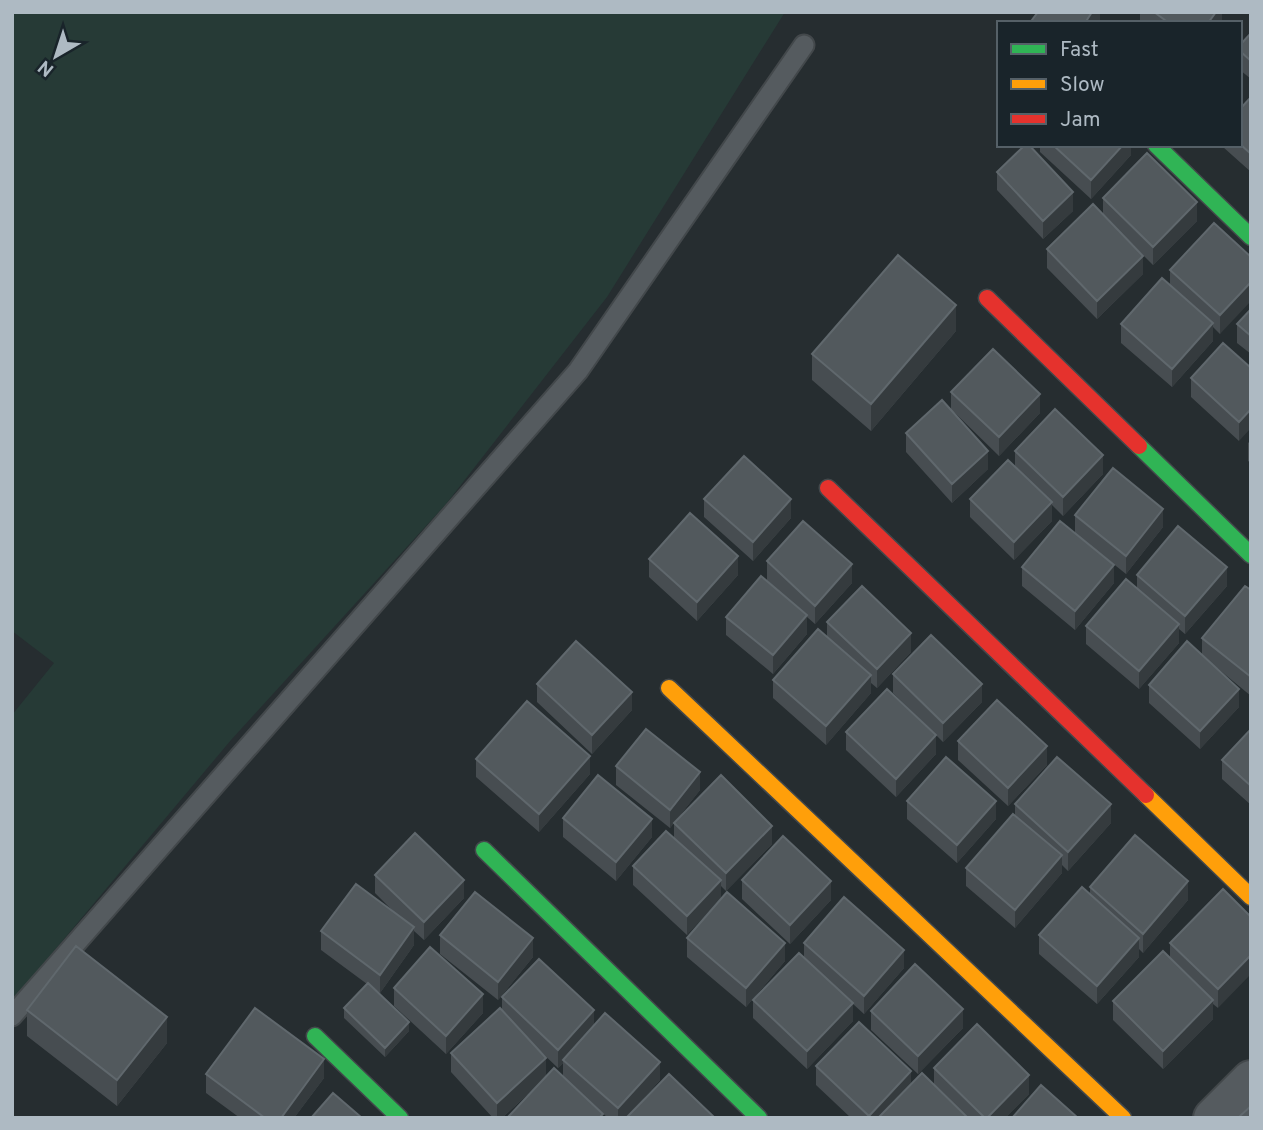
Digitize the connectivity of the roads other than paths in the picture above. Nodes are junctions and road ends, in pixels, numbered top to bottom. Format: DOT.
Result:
graph roads {
  1 [pos="804,46"];
  2 [pos="1158,147"];
  3 [pos="1251,237"];
  4 [pos="987,299"];
  5 [pos="828,488"];
  6 [pos="1251,555"];
  7 [pos="669,688"];
  8 [pos="484,850"];
  9 [pos="1251,897"];
  10 [pos="12,1016"];
  11 [pos="315,1036"];
  12 [pos="1251,1080"];
  13 [pos="400,1118"];
  14 [pos="759,1118"];
  15 [pos="1123,1118"];
  16 [pos="1213,1118"];
  1 -- 10 [label="lane"];
  2 -- 3 [label="street"];
  4 -- 6 [label="street"];
  5 -- 9 [label="street"];
  7 -- 15 [label="street"];
  8 -- 14 [label="street"];
  11 -- 13 [label="street"];
  12 -- 16 [label="street"];
}
